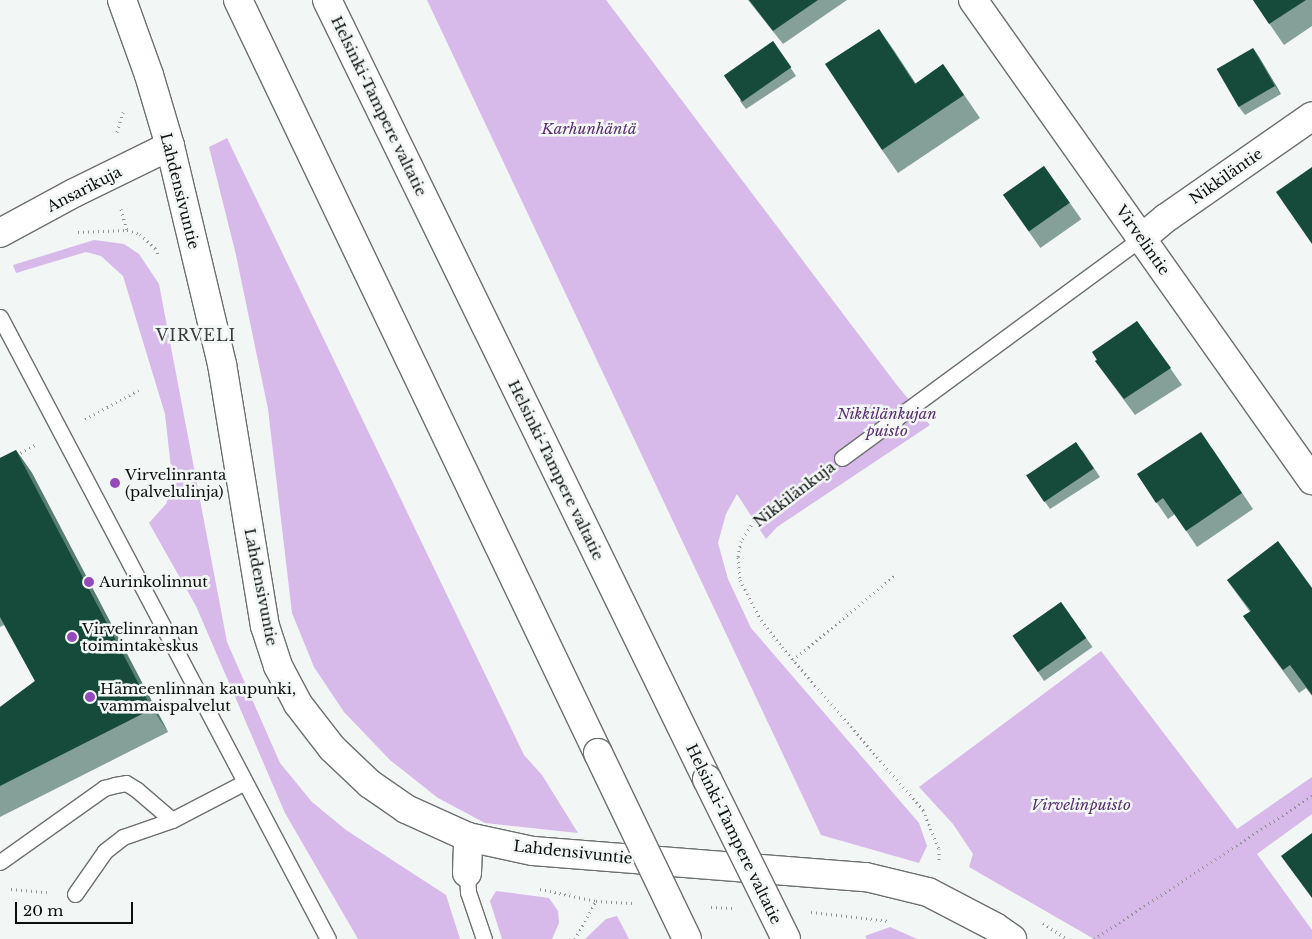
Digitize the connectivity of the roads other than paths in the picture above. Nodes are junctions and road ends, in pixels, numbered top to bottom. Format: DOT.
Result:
graph roads {
  1 [pos="122,0"];
  2 [pos="238,0"];
  3 [pos="327,0"];
  4 [pos="973,0"];
  5 [pos="1312,116"];
  6 [pos="170,146"];
  7 [pos="0,233"];
  8 [pos="1142,238"];
  9 [pos="0,318"];
  10 [pos="842,458"];
  11 [pos="1312,480"];
  12 [pos="245,782"];
  13 [pos="172,820"];
  14 [pos="468,836"];
  15 [pos="0,862"];
  16 [pos="467,872"];
  17 [pos="75,894"];
  18 [pos="328,939"];
  19 [pos="484,939"];
  20 [pos="687,939"];
  21 [pos="786,939"];
  22 [pos="1012,939"];
  1 -- 6 [label="main road, Lahdensivuntie"];
  2 -- 20 [label="main road, bridge"];
  3 -- 21 [label="main road, Helsinki-Tampere valtatie, bridge"];
  4 -- 8 [label="main road, Virvelintie"];
  5 -- 8 [label="main road, Nikkiläntie"];
  6 -- 7 [label="main road, Ansarikuja"];
  6 -- 14 [label="main road, Lahdensivuntie"];
  8 -- 10 [label="lane, Nikkilänkuja"];
  8 -- 11 [label="main road, Virvelintie"];
  9 -- 12 [label="lane"];
  12 -- 13 [label="lane"];
  12 -- 18 [label="lane"];
  13 -- 15 [label="lane"];
  13 -- 17 [label="lane"];
  14 -- 16 [label="main road"];
  14 -- 22 [label="main road, Lahdensivuntie"];
  16 -- 19 [label="lane"];
}
